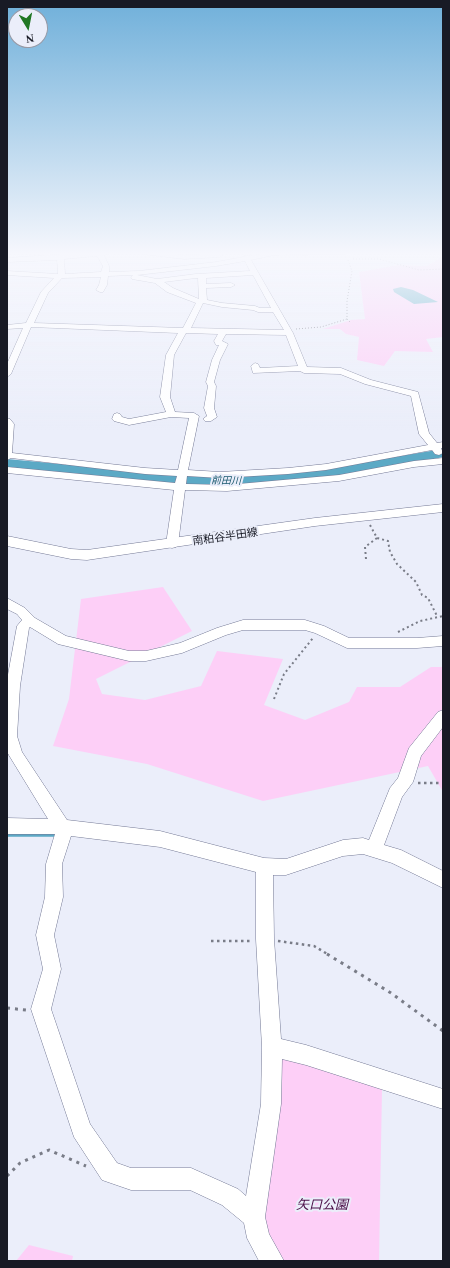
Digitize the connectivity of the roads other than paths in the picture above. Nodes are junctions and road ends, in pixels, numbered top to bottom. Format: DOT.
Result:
graph roads {
  1 [pos="35,311"];
  2 [pos="196,311"];
  3 [pos="277,311"];
  4 [pos="28,325"];
  5 [pos="7,327"];
  6 [pos="185,331"];
  7 [pos="223,332"];
  8 [pos="288,332"];
  9 [pos="255,366"];
  10 [pos="303,368"];
  11 [pos="7,374"];
  12 [pos="170,414"];
  13 [pos="117,416"];
  14 [pos="194,416"];
  15 [pos="7,421"];
  16 [pos="438,446"];
  17 [pos="7,455"];
  18 [pos="443,456"];
  19 [pos="443,461"];
  20 [pos="7,470"];
  21 [pos="182,480"];
  22 [pos="443,508"];
  23 [pos="7,541"];
  24 [pos="172,544"];
  25 [pos="7,603"];
  26 [pos="30,621"];
  27 [pos="443,641"];
  28 [pos="443,716"];
  29 [pos="7,826"];
  30 [pos="62,827"];
  31 [pos="374,849"];
  32 [pos="264,866"];
  33 [pos="443,880"];
  34 [pos="272,1047"];
  35 [pos="443,1099"];
  36 [pos="254,1217"];
  37 [pos="272,1261"];
  1 -- 4 [label="street"];
  2 -- 6 [label="street"];
  3 -- 8 [label="street"];
  4 -- 5 [label="street"];
  4 -- 6 [label="street"];
  4 -- 11 [label="street"];
  6 -- 7 [label="street"];
  6 -- 12 [label="street"];
  7 -- 8 [label="street"];
  7 -- 14 [label="street"];
  8 -- 10 [label="street"];
  9 -- 10 [label="street"];
  10 -- 16 [label="street"];
  12 -- 13 [label="street"];
  12 -- 14 [label="street"];
  14 -- 21 [label="street"];
  15 -- 17 [label="street"];
  16 -- 18 [label="street"];
  16 -- 21 [label="street"];
  17 -- 21 [label="street"];
  19 -- 21 [label="street"];
  20 -- 21 [label="street"];
  21 -- 24 [label="street"];
  22 -- 24 [label="main road, 南粕谷半田線"];
  23 -- 24 [label="main road, 南粕谷半田線"];
  25 -- 26 [label="street"];
  26 -- 27 [label="street"];
  26 -- 30 [label="street"];
  28 -- 31 [label="street"];
  29 -- 30 [label="street"];
  30 -- 32 [label="street"];
  30 -- 36 [label="street"];
  31 -- 32 [label="street"];
  31 -- 33 [label="street"];
  32 -- 34 [label="street"];
  34 -- 35 [label="street"];
  34 -- 36 [label="street"];
  36 -- 37 [label="street"];
}
